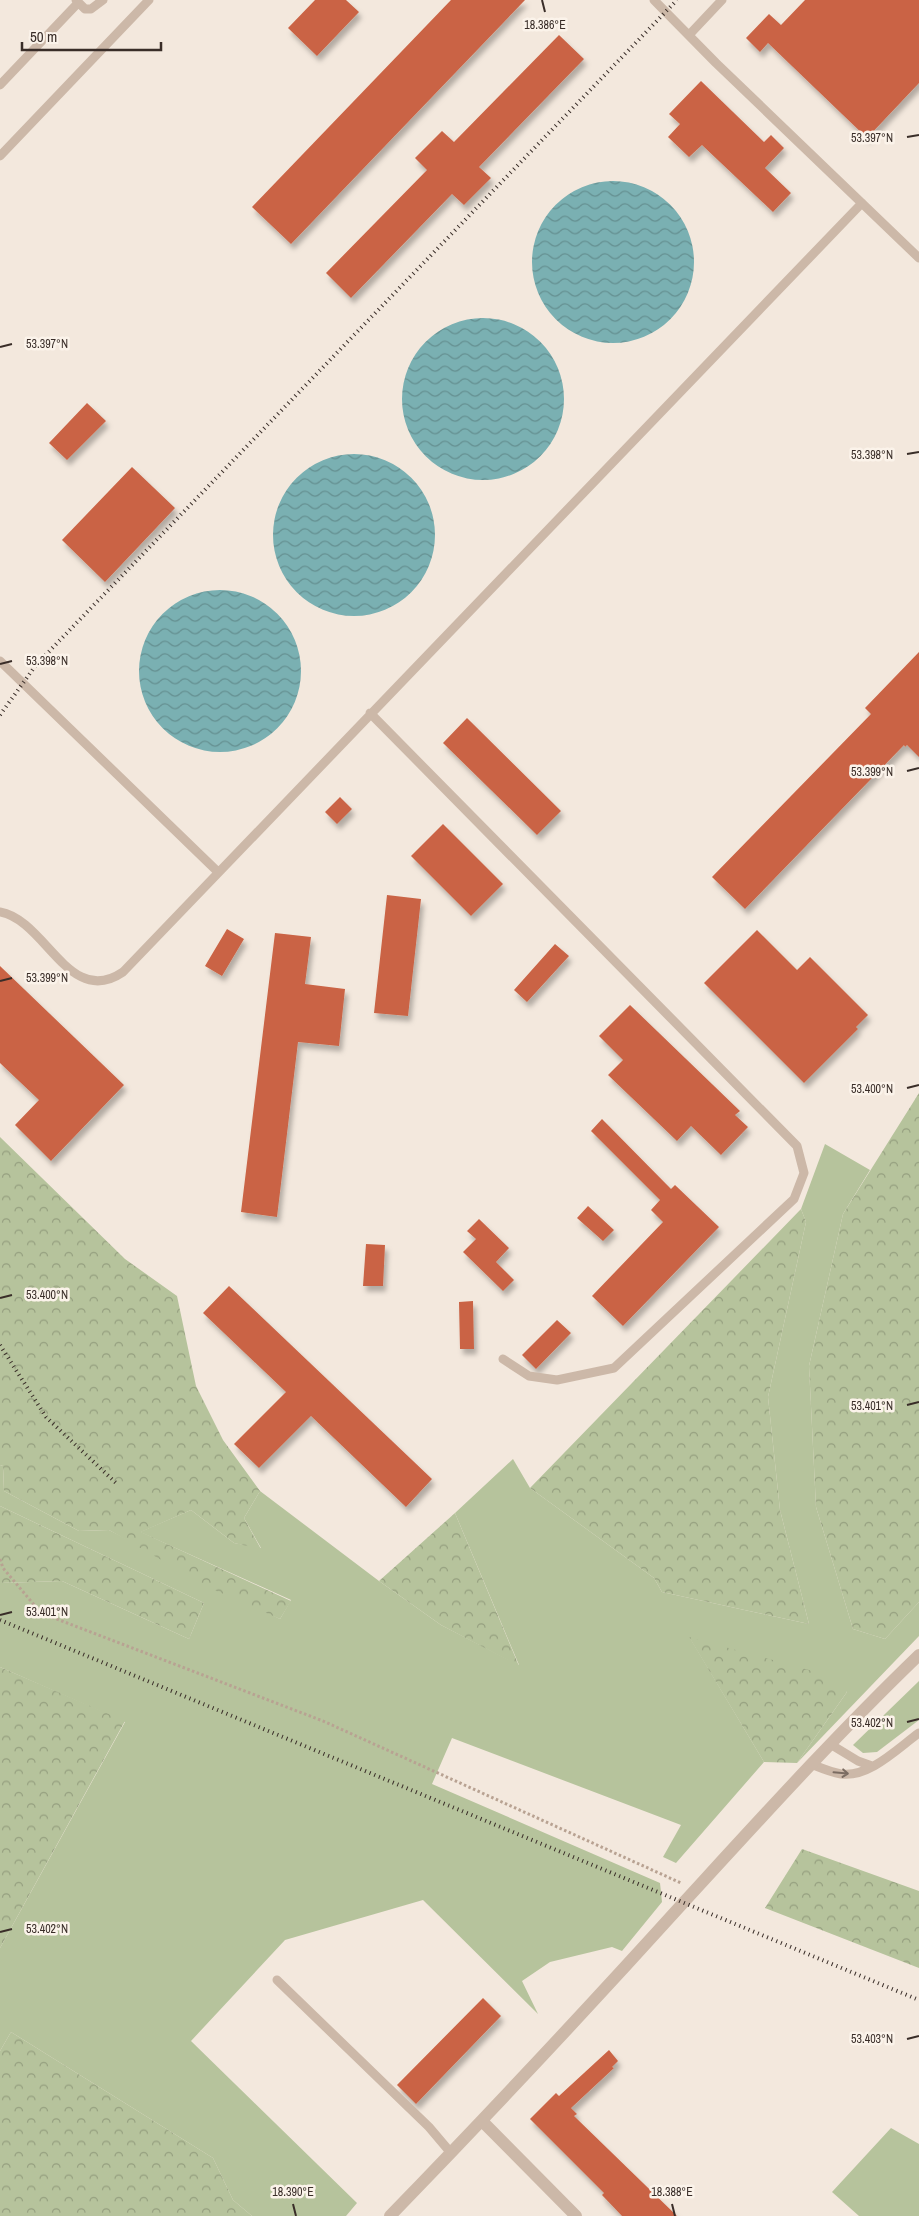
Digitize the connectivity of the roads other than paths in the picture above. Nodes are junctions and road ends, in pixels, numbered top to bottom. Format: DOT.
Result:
graph roads {
  1 [pos="104,0"];
  2 [pos="149,0"];
  3 [pos="654,0"];
  4 [pos="722,0"];
  5 [pos="77,1"];
  6 [pos="689,35"];
  7 [pos="0,85"];
  8 [pos="0,156"];
  9 [pos="862,203"];
  10 [pos="919,258"];
  11 [pos="0,662"];
  12 [pos="370,713"];
  13 [pos="218,872"];
  14 [pos="0,912"];
  15 [pos="503,1359"];
  16 [pos="919,1655"];
  17 [pos="919,1733"];
  18 [pos="830,1744"];
  19 [pos="811,1764"];
  20 [pos="872,1766"];
  21 [pos="277,1980"];
  22 [pos="482,2121"];
  23 [pos="451,2153"];
  24 [pos="390,2216"];
  25 [pos="576,2216"];
  1 -- 5 [label="lane"];
  2 -- 8 [label="lane"];
  3 -- 6 [label="lane"];
  4 -- 6 [label="lane"];
  5 -- 7 [label="lane"];
  6 -- 9 [label="lane"];
  9 -- 10 [label="lane"];
  9 -- 12 [label="lane"];
  11 -- 13 [label="lane"];
  12 -- 13 [label="lane"];
  12 -- 15 [label="lane"];
  13 -- 14 [label="lane"];
  16 -- 18 [label="street"];
  17 -- 20 [label="lane"];
  18 -- 19 [label="street"];
  18 -- 20 [label="lane"];
  19 -- 20 [label="lane, one-way"];
  19 -- 22 [label="street"];
  21 -- 23 [label="lane"];
  22 -- 23 [label="street"];
  22 -- 25 [label="street"];
  23 -- 24 [label="street"];
}
